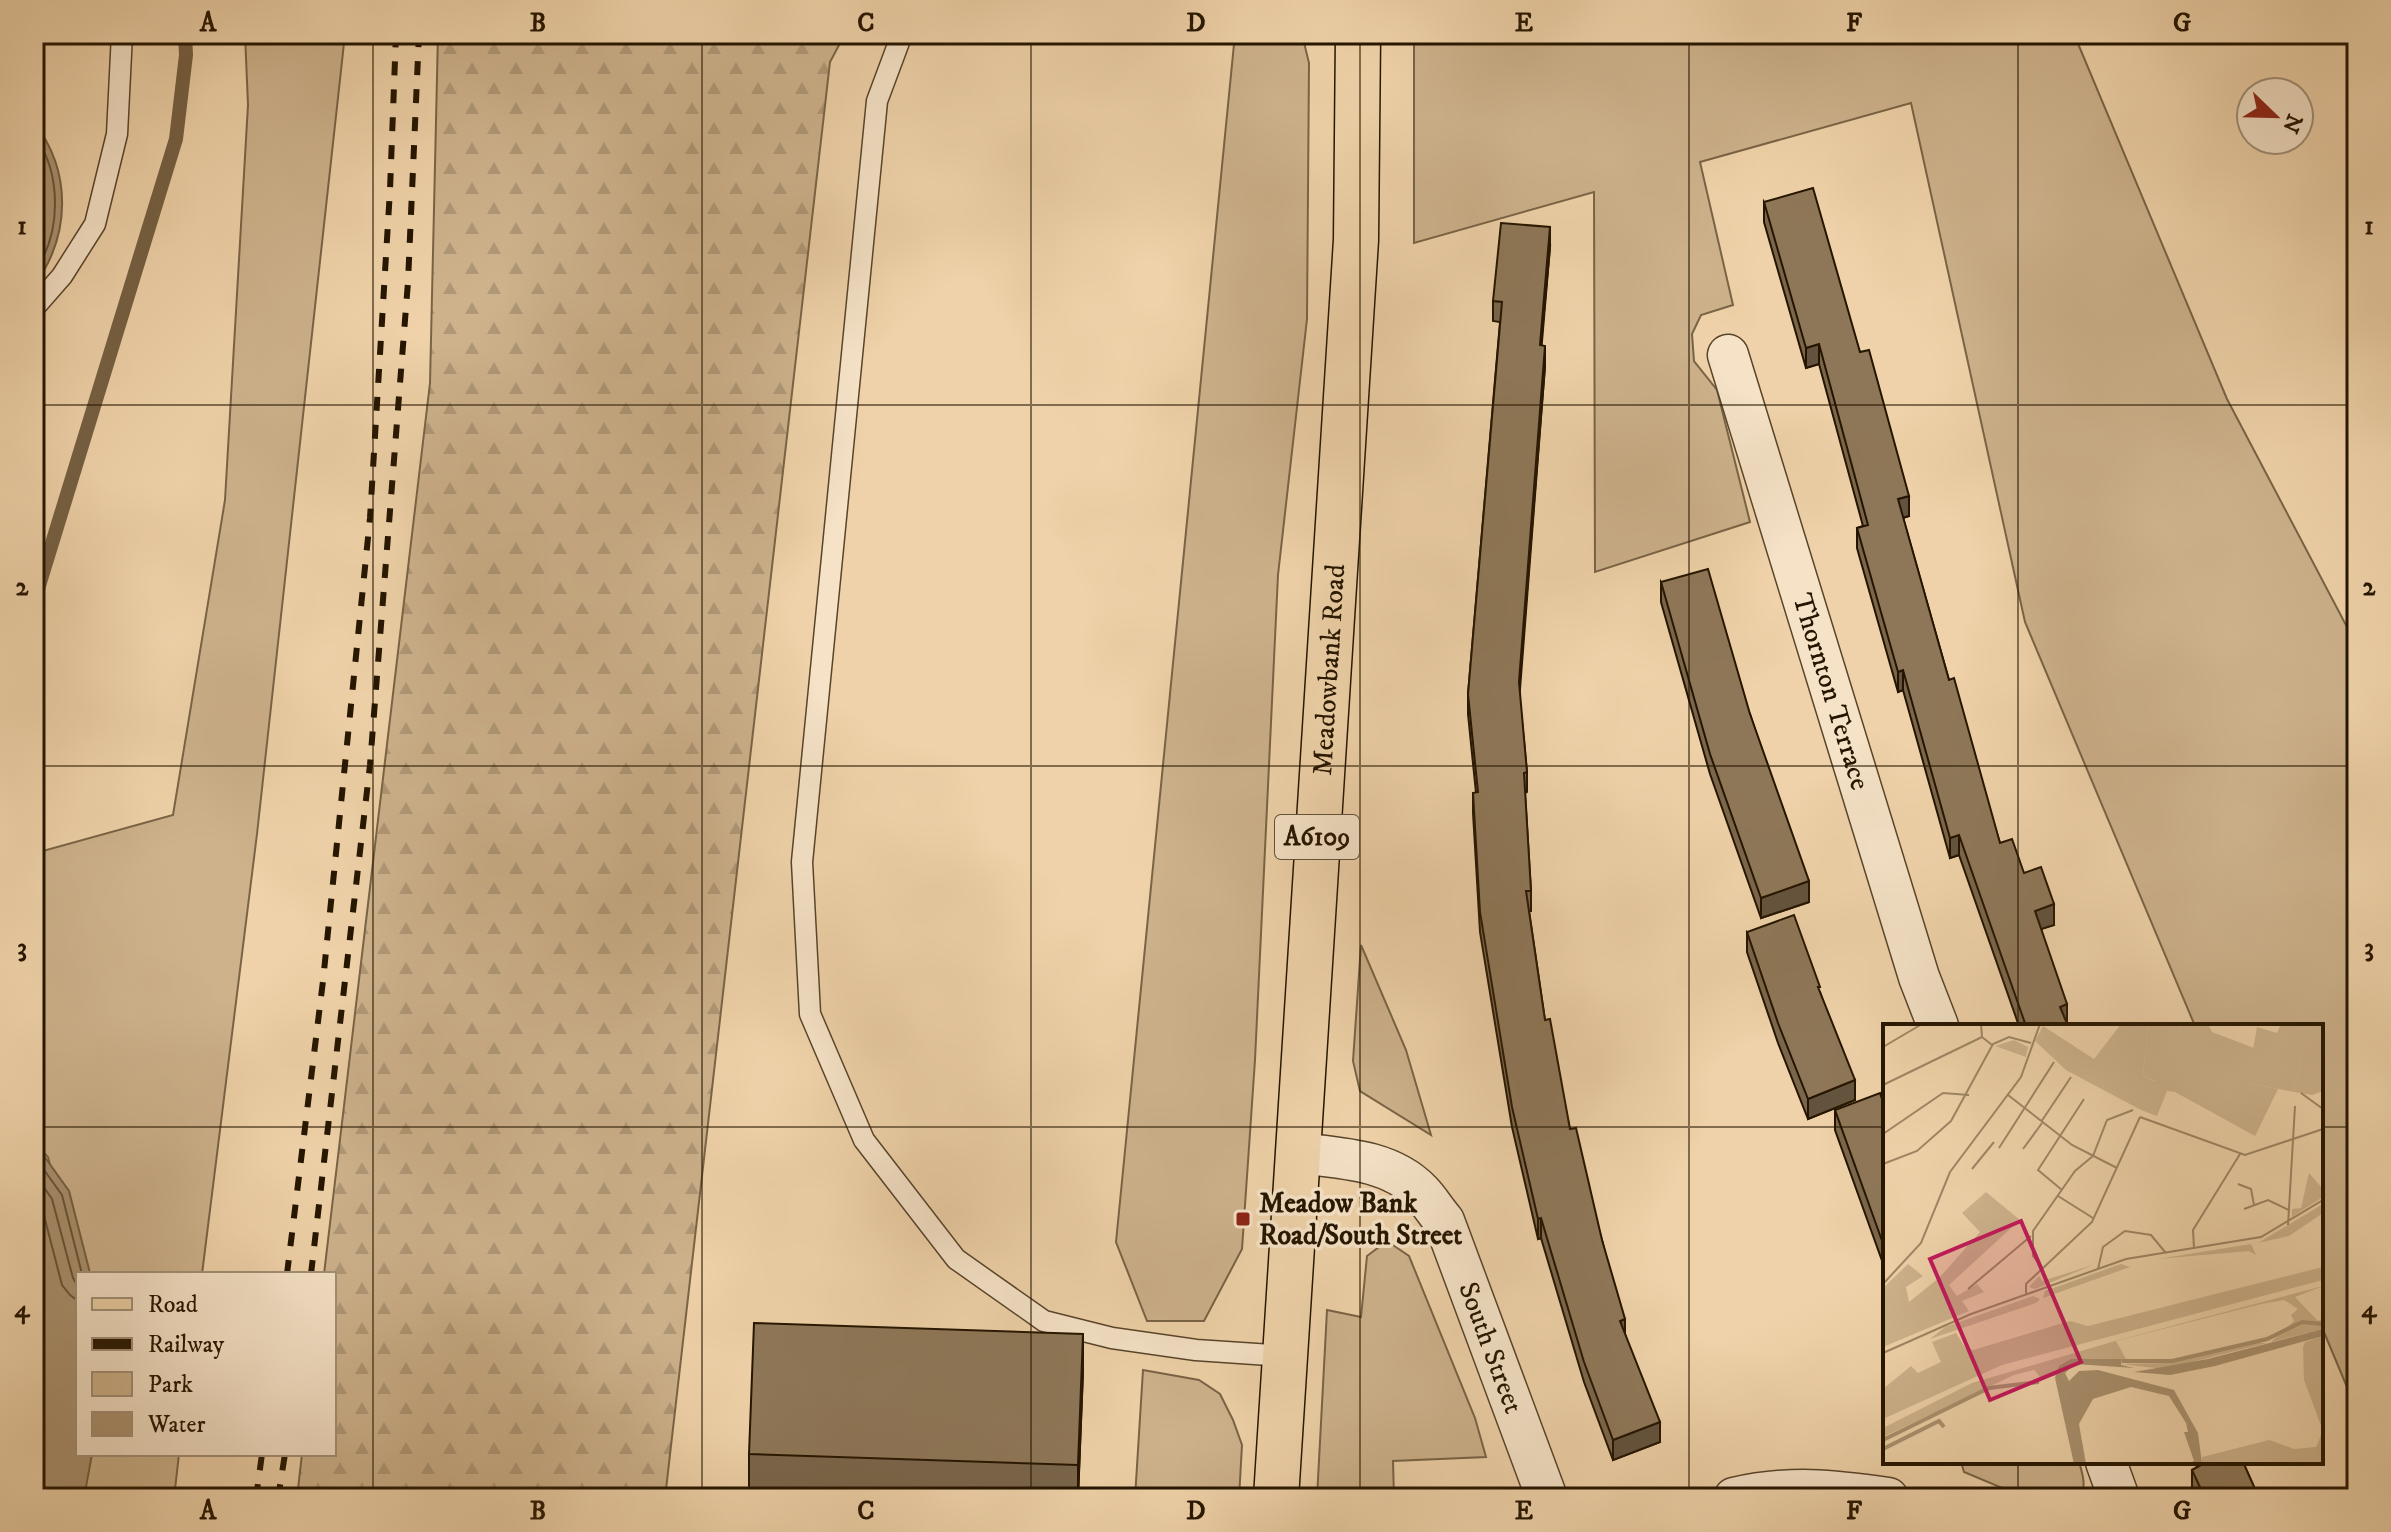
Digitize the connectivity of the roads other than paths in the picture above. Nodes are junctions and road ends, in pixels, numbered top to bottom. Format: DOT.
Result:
graph roads {
  1 [pos="122,34"];
  2 [pos="902,34"];
  3 [pos="1358,34"];
  4 [pos="34,308"];
  5 [pos="1728,355"];
  6 [pos="1937,1024"];
  7 [pos="1298,1153"];
  8 [pos="1285,1356"];
  9 [pos="2107,1464"];
  10 [pos="1276,1498"];
  11 [pos="1547,1498"];
  12 [pos="1734,1498"];
  13 [pos="1888,1498"];
  14 [pos="2119,1498"];
  1 -- 4 [label="lane"];
  2 -- 8 [label="lane"];
  3 -- 7 [label="main road, Meadowbank Road / A6109"];
  5 -- 6 [label="street, Thornton Terrace"];
  7 -- 8 [label="main road, Meadowbank Road / A6109"];
  7 -- 11 [label="street, South Street"];
  8 -- 10 [label="main road, Meadowbank Road / A6109"];
  9 -- 14 [label="street"];
  12 -- 13 [label="street"];
}
